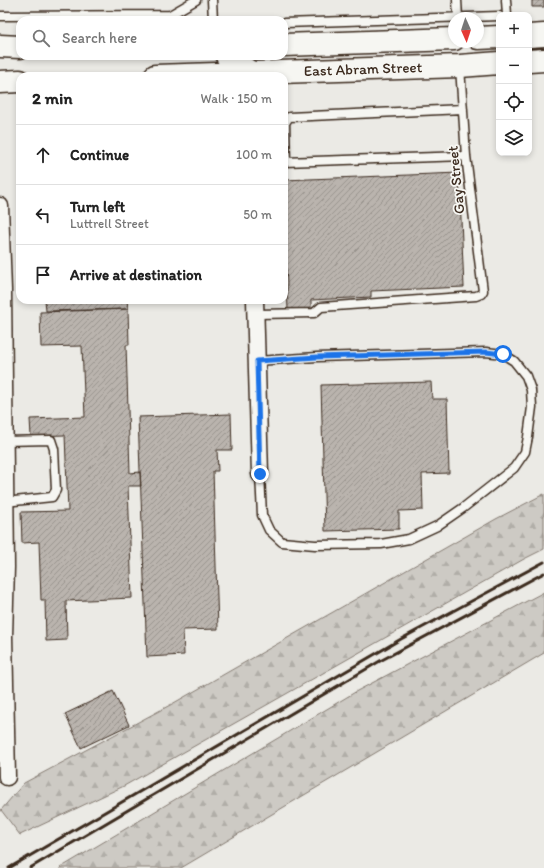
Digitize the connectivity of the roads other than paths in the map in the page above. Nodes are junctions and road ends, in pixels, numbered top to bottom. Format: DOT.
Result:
graph roads {
  1 [pos="196,0"];
  2 [pos="212,0"];
  3 [pos="457,0"];
  4 [pos="506,0"];
  5 [pos="458,12"];
  6 [pos="507,12"];
  7 [pos="0,16"];
  8 [pos="213,16"];
  9 [pos="496,16"];
  10 [pos="484,17"];
  11 [pos="448,18"];
  12 [pos="288,23"];
  13 [pos="544,35"];
  14 [pos="532,36"];
  15 [pos="496,37"];
  16 [pos="484,38"];
  17 [pos="448,39"];
  18 [pos="288,45"];
  19 [pos="0,46"];
  20 [pos="16,47"];
  21 [pos="460,48"];
  22 [pos="232,60"];
  23 [pos="544,60"];
  24 [pos="532,61"];
  25 [pos="496,63"];
  26 [pos="460,66"];
  27 [pos="247,72"];
  28 [pos="288,73"];
  29 [pos="16,81"];
  30 [pos="0,82"];
  31 [pos="463,109"];
  32 [pos="288,118"];
  33 [pos="466,156"];
  34 [pos="288,162"];
  35 [pos="0,206"];
  36 [pos="256,307"];
  37 [pos="2,348"];
  38 [pos="257,361"];
  39 [pos="4,441"];
  40 [pos="260,474"];
  41 [pos="2,486"];
  42 [pos="5,502"];
  43 [pos="3,567"];
  44 [pos="2,636"];
  45 [pos="3,727"];
  46 [pos="7,777"];
  1 -- 7 [label="lane"];
  2 -- 8 [label="lane"];
  3 -- 5 [label="lane"];
  4 -- 6 [label="lane"];
  9 -- 10 [label="lane"];
  11 -- 12 [label="lane"];
  13 -- 14 [label="main road"];
  15 -- 16 [label="main road"];
  17 -- 18 [label="main road, East Abram Street"];
  19 -- 20 [label="main road"];
  21 -- 26 [label="main road"];
  22 -- 27 [label="main road"];
  23 -- 24 [label="main road"];
  25 -- 26 [label="main road, East Abram Street"];
  26 -- 28 [label="main road, East Abram Street"];
  26 -- 31 [label="lane, Gay Street"];
  29 -- 30 [label="main road"];
  31 -- 32 [label="lane"];
  31 -- 33 [label="lane, Gay Street"];
  33 -- 34 [label="lane"];
  33 -- 36 [label="lane, Gay Street"];
  35 -- 37 [label="street"];
  36 -- 38 [label="street"];
  37 -- 39 [label="street"];
  38 -- 40 [label="street"];
  38 -- 40 [label="lane"];
  39 -- 41 [label="street"];
  39 -- 42 [label="lane"];
  41 -- 42 [label="street"];
  42 -- 43 [label="street"];
  43 -- 44 [label="street"];
  44 -- 45 [label="street"];
  45 -- 46 [label="street"];
}
